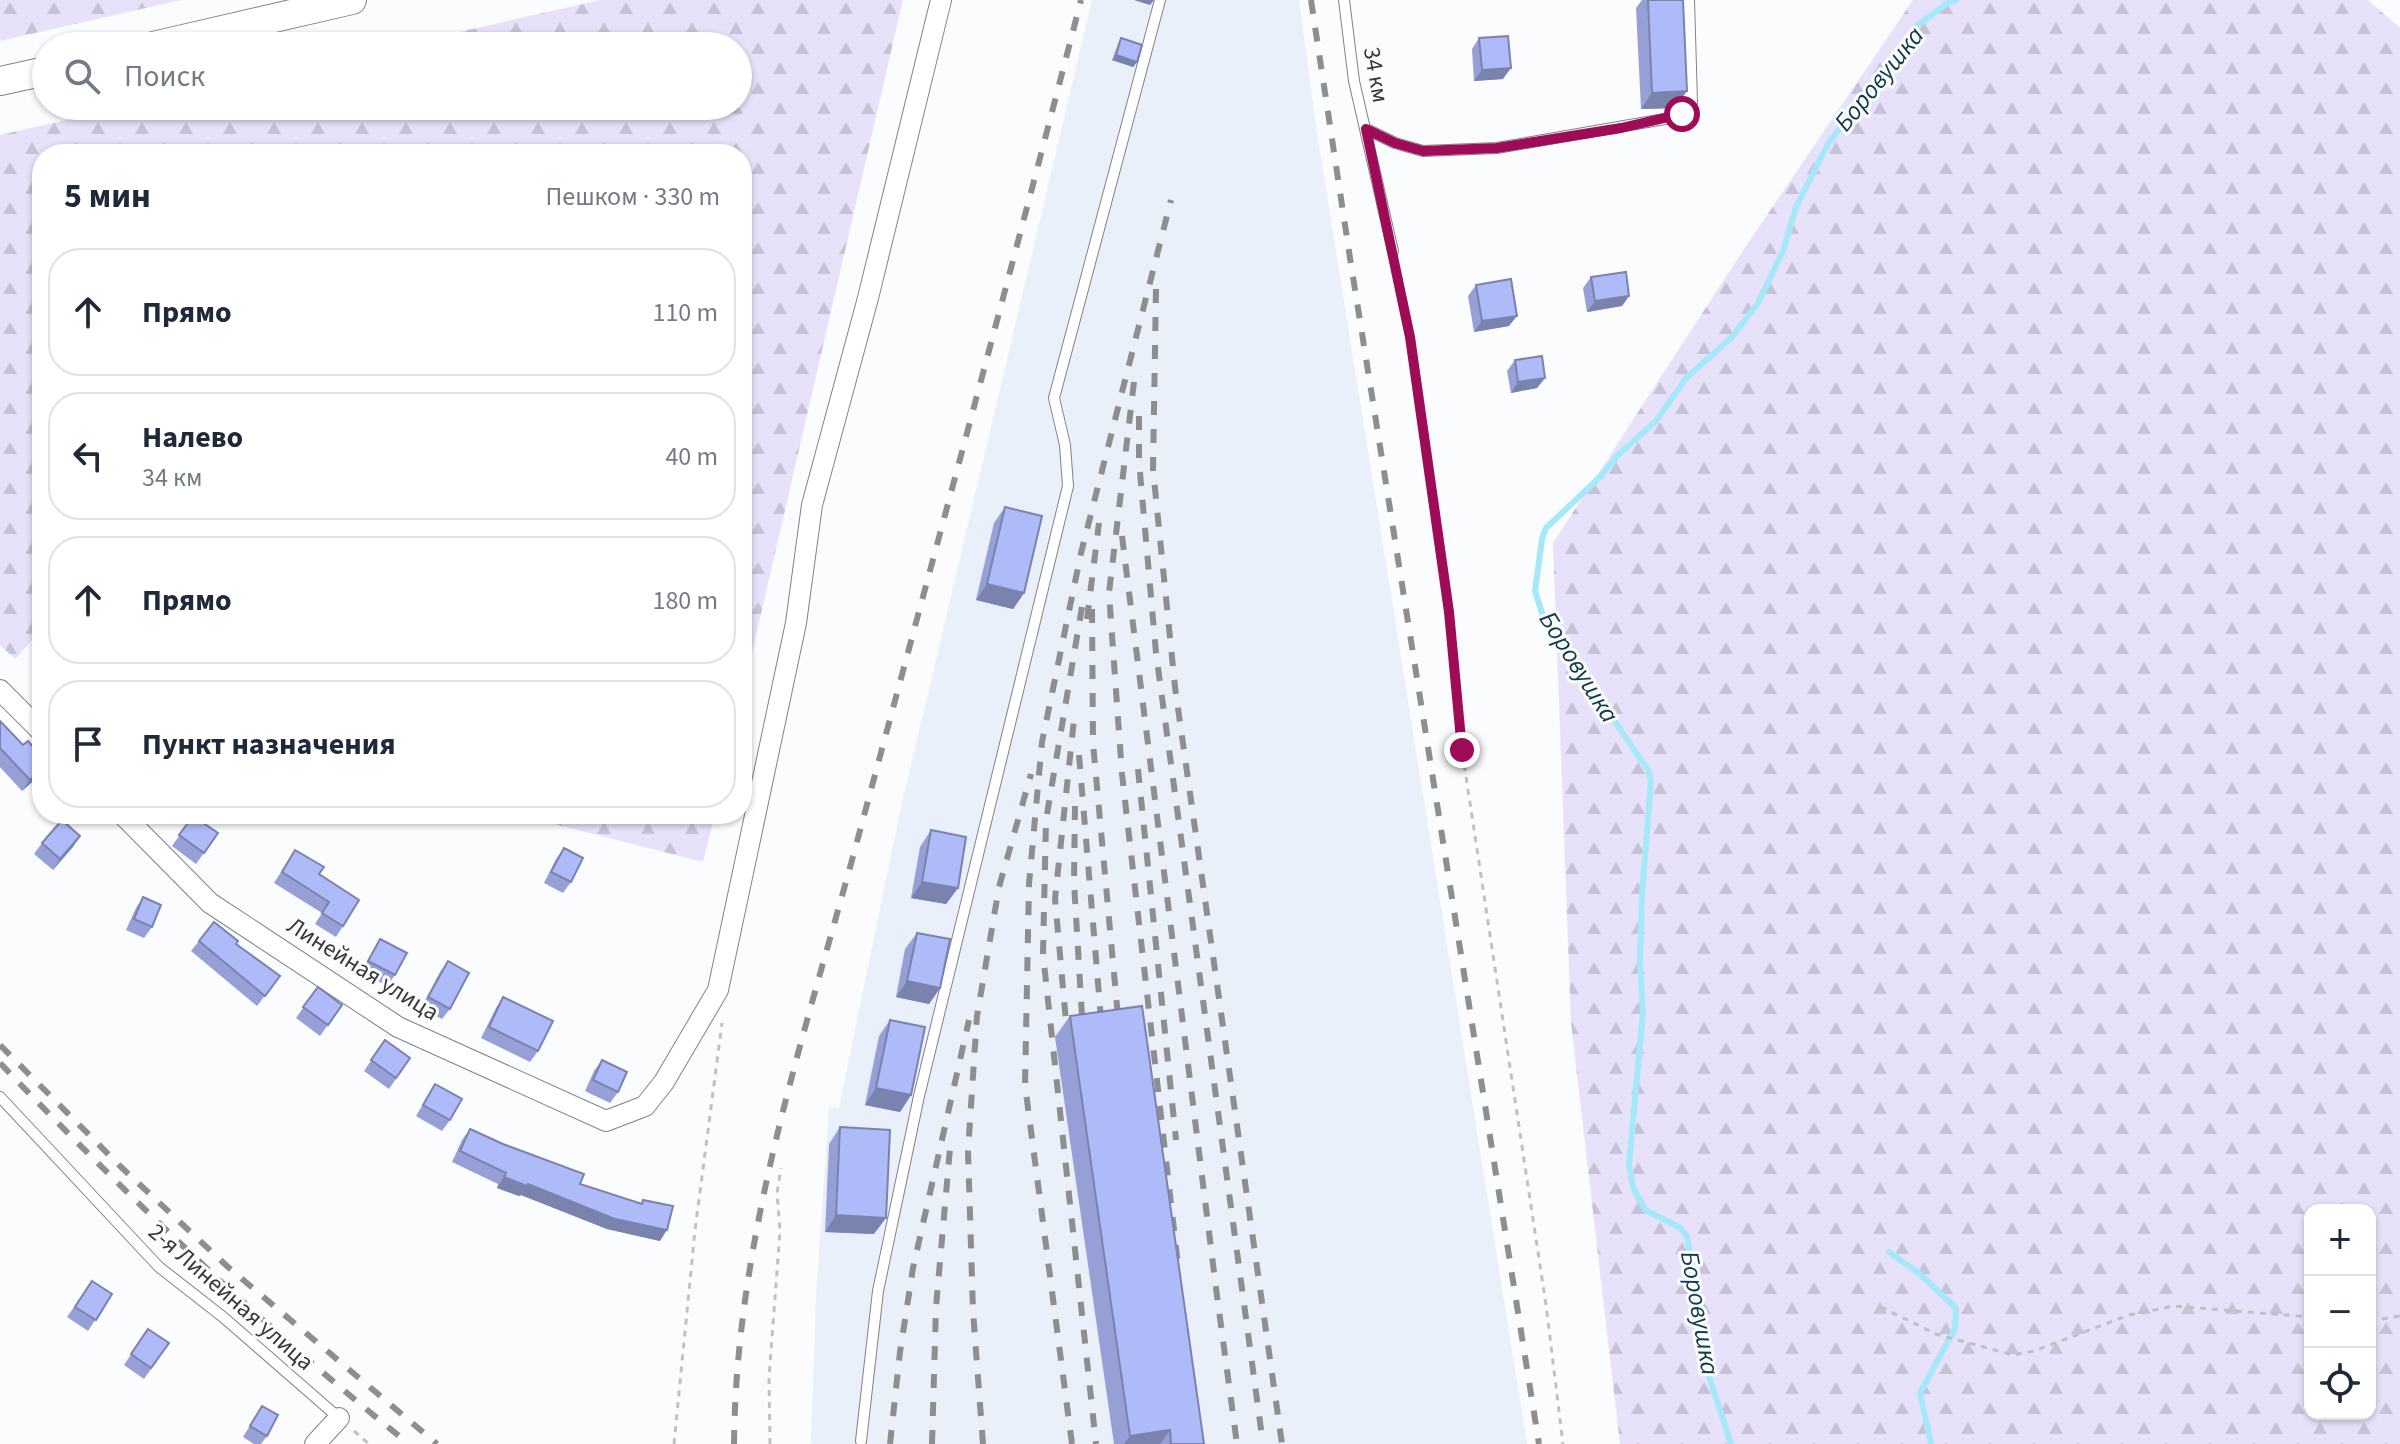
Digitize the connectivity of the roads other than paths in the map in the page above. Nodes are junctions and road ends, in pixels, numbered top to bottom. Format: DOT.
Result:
graph roads {
  1 [pos="352,0"];
  2 [pos="941,0"];
  3 [pos="1160,0"];
  4 [pos="1344,0"];
  5 [pos="1684,0"];
  6 [pos="214,32"];
  7 [pos="32,74"];
  8 [pos="0,81"];
  9 [pos="1687,102"];
  10 [pos="1366,129"];
  11 [pos="1393,251"];
  12 [pos="0,690"];
  13 [pos="32,722"];
  14 [pos="132,824"];
  15 [pos="0,1097"];
  16 [pos="339,1418"];
  17 [pos="861,1441"];
  18 [pos="315,1444"];
  1 -- 6 [label="main road"];
  2 -- 14 [label="street, Линейная улица"];
  3 -- 17 [label="lane"];
  4 -- 10 [label="lane, 34 км"];
  5 -- 9 [label="street"];
  7 -- 8 [label="main road"];
  9 -- 10 [label="lane"];
  10 -- 11 [label="lane, 34 км"];
  12 -- 13 [label="street"];
  15 -- 16 [label="lane, 2-я Линейная улица"];
  16 -- 18 [label="street"];
}
